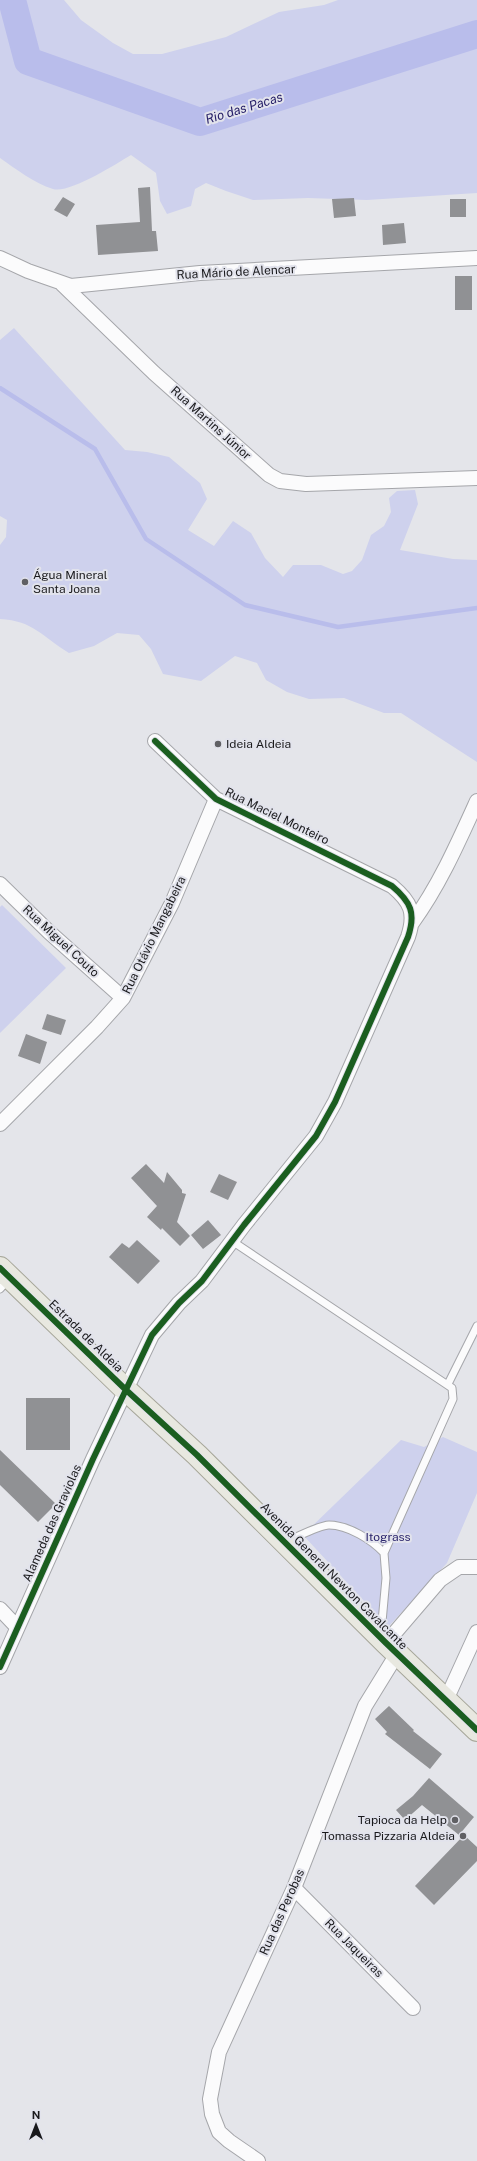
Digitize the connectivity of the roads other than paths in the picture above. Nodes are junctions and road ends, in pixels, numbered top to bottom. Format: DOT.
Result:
graph roads {
  1 [pos="0,258"];
  2 [pos="477,258"];
  3 [pos="62,284"];
  4 [pos="477,478"];
  5 [pos="155,741"];
  6 [pos="216,799"];
  7 [pos="477,802"];
  8 [pos="0,884"];
  9 [pos="412,923"];
  10 [pos="123,998"];
  11 [pos="0,1124"];
  12 [pos="232,1241"];
  13 [pos="3,1278"];
  14 [pos="477,1326"];
  15 [pos="448,1384"];
  16 [pos="125,1389"];
  17 [pos="176,1436"];
  18 [pos="284,1542"];
  19 [pos="384,1553"];
  20 [pos="477,1567"];
  21 [pos="0,1609"];
  22 [pos="17,1627"];
  23 [pos="477,1632"];
  24 [pos="388,1645"];
  25 [pos="0,1667"];
  26 [pos="446,1700"];
  27 [pos="477,1730"];
  28 [pos="294,1888"];
  29 [pos="414,2008"];
  30 [pos="258,2161"];
  1 -- 3 [label="street, Rua Mário de Alencar"];
  2 -- 3 [label="street, Rua Mário de Alencar"];
  3 -- 4 [label="street, Rua Martins Júnior"];
  5 -- 6 [label="street, Rua Maciel Monteiro"];
  6 -- 9 [label="street, Rua Maciel Monteiro"];
  6 -- 10 [label="street, Rua Otávio Mangabeira"];
  7 -- 9 [label="street"];
  8 -- 10 [label="street, Rua Miguel Couto"];
  9 -- 12 [label="street, Alameda das Graviolas"];
  10 -- 11 [label="street, Rua Otávio Mangabeira"];
  12 -- 15 [label="lane"];
  12 -- 16 [label="street, Alameda das Graviolas"];
  13 -- 16 [label="main road, Estrada de Aldeia"];
  14 -- 15 [label="lane"];
  15 -- 19 [label="lane"];
  16 -- 17 [label="main road, Estrada de Aldeia"];
  16 -- 22 [label="street, Alameda das Graviolas"];
  17 -- 18 [label="main road, Avenida General Newton Cavalcante"];
  18 -- 19 [label="lane"];
  18 -- 24 [label="main road, Avenida General Newton Cavalcante"];
  19 -- 24 [label="lane"];
  20 -- 24 [label="street, Rua das Perobas"];
  21 -- 22 [label="street"];
  22 -- 25 [label="street, Alameda das Graviolas"];
  23 -- 26 [label="street"];
  24 -- 26 [label="main road, Avenida General Newton Cavalcante"];
  24 -- 28 [label="street, Rua das Perobas"];
  26 -- 27 [label="main road, Avenida General Newton Cavalcante"];
  28 -- 29 [label="street, Rua Jaqueiras"];
  28 -- 30 [label="street, Rua das Perobas"];
}
